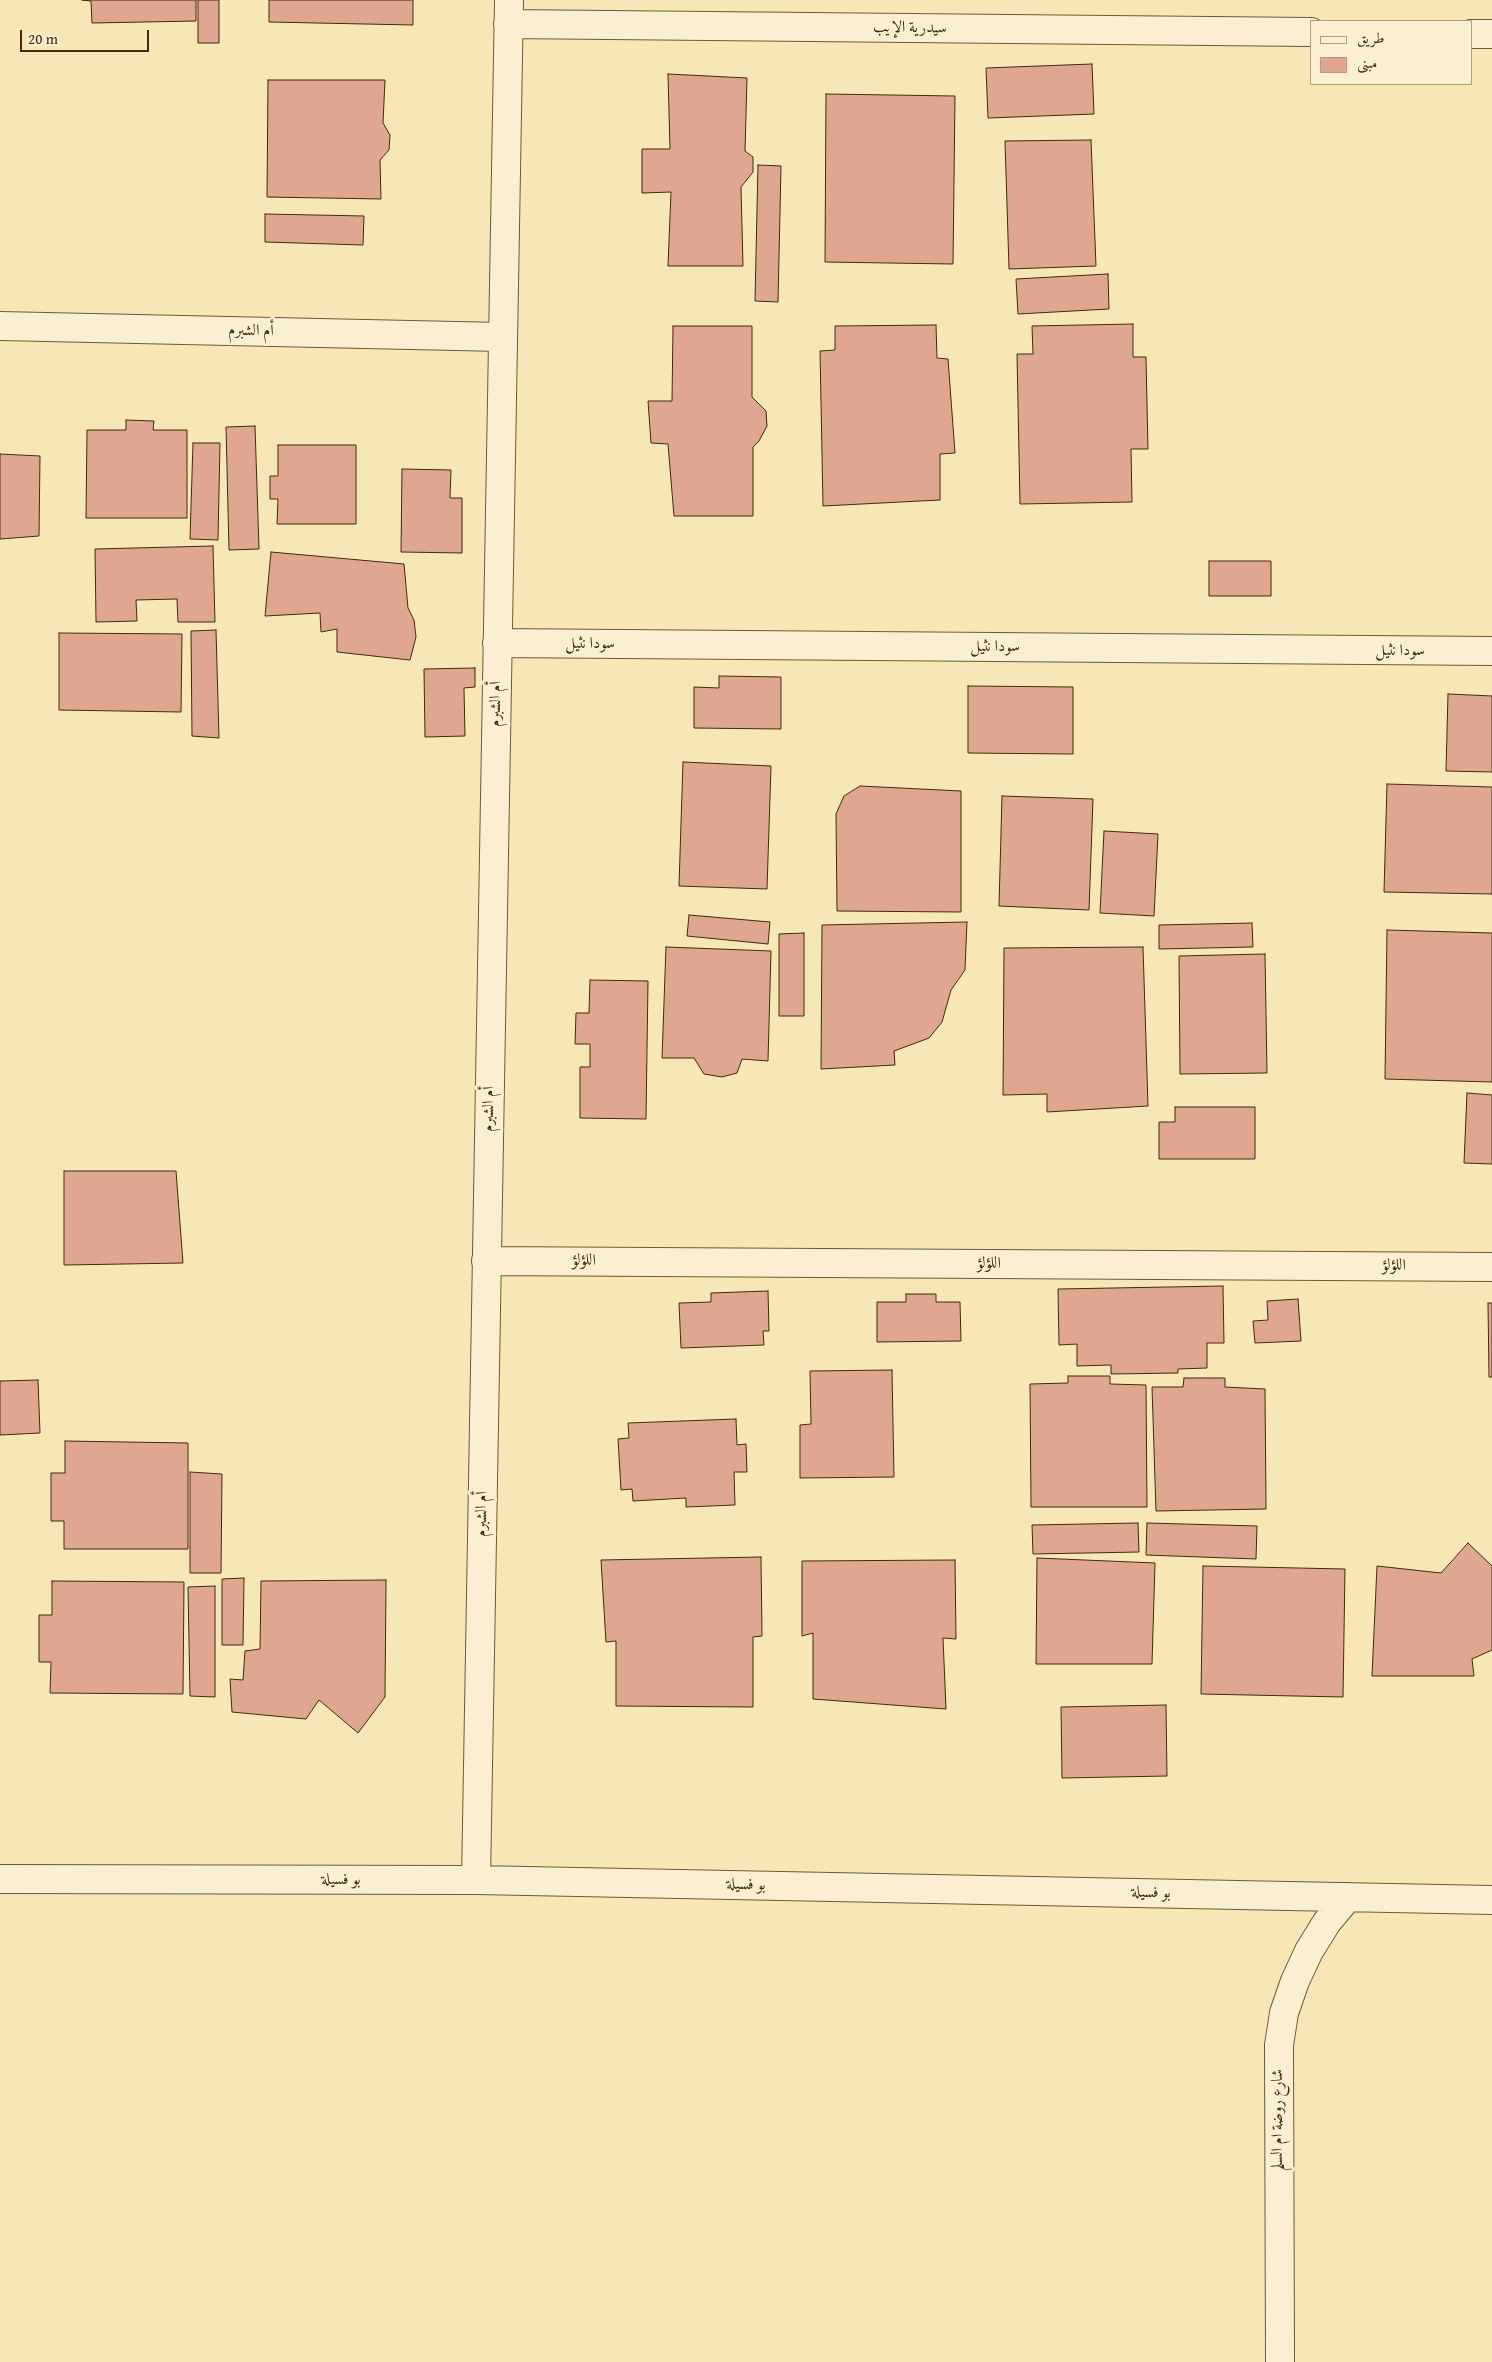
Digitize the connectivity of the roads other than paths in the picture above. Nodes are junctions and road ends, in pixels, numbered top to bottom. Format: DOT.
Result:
graph roads {
  1 [pos="508,12"];
  2 [pos="1310,32"];
  3 [pos="1472,34"];
  4 [pos="1492,34"];
  5 [pos="0,326"];
  6 [pos="502,337"];
  7 [pos="497,643"];
  8 [pos="1492,651"];
  9 [pos="486,1261"];
  10 [pos="1492,1267"];
  11 [pos="0,1878"];
  12 [pos="476,1880"];
  13 [pos="1348,1897"];
  14 [pos="1492,1900"];
  15 [pos="1280,2362"];
  1 -- 2 [label="street, سيدرية الإيب"];
  1 -- 6 [label="street, أم الشبرم"];
  3 -- 4 [label="street"];
  5 -- 6 [label="street, أم الشبرم"];
  6 -- 7 [label="street, أم الشبرم"];
  7 -- 8 [label="street, سودا نثيل"];
  7 -- 9 [label="street, أم الشبرم"];
  9 -- 10 [label="street, اللؤلؤ"];
  9 -- 12 [label="street, أم الشبرم"];
  11 -- 12 [label="street, بو فسيلة"];
  12 -- 13 [label="street, بو فسيلة"];
  13 -- 14 [label="street, بو فسيلة"];
  13 -- 15 [label="street, شارع روضة ام السلم"];
}
